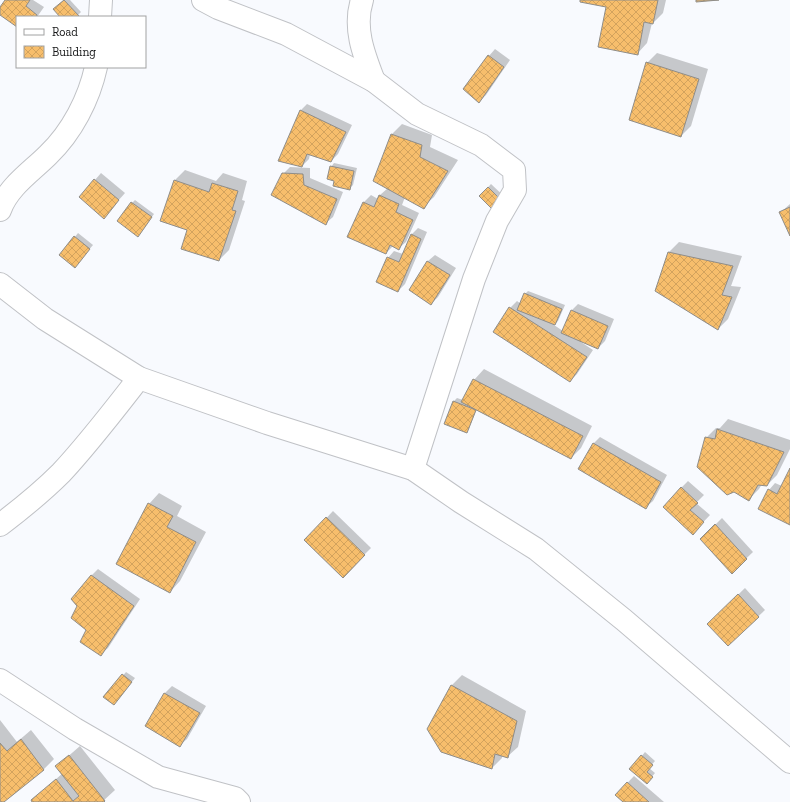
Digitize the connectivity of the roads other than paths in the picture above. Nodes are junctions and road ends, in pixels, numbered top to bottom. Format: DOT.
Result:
graph roads {
  1 [pos="101,0"];
  2 [pos="203,0"];
  3 [pos="362,0"];
  4 [pos="100,16"];
  5 [pos="96,68"];
  6 [pos="374,81"];
  7 [pos="0,210"];
  8 [pos="0,284"];
  9 [pos="139,378"];
  10 [pos="413,469"];
  11 [pos="0,525"];
  12 [pos="0,680"];
  13 [pos="790,762"];
  14 [pos="239,802"];
  1 -- 4 [label="street"];
  2 -- 6 [label="street"];
  3 -- 6 [label="street"];
  5 -- 7 [label="street"];
  6 -- 10 [label="street"];
  8 -- 9 [label="street"];
  9 -- 10 [label="street"];
  9 -- 11 [label="street"];
  10 -- 13 [label="street"];
  12 -- 14 [label="street"];
}
